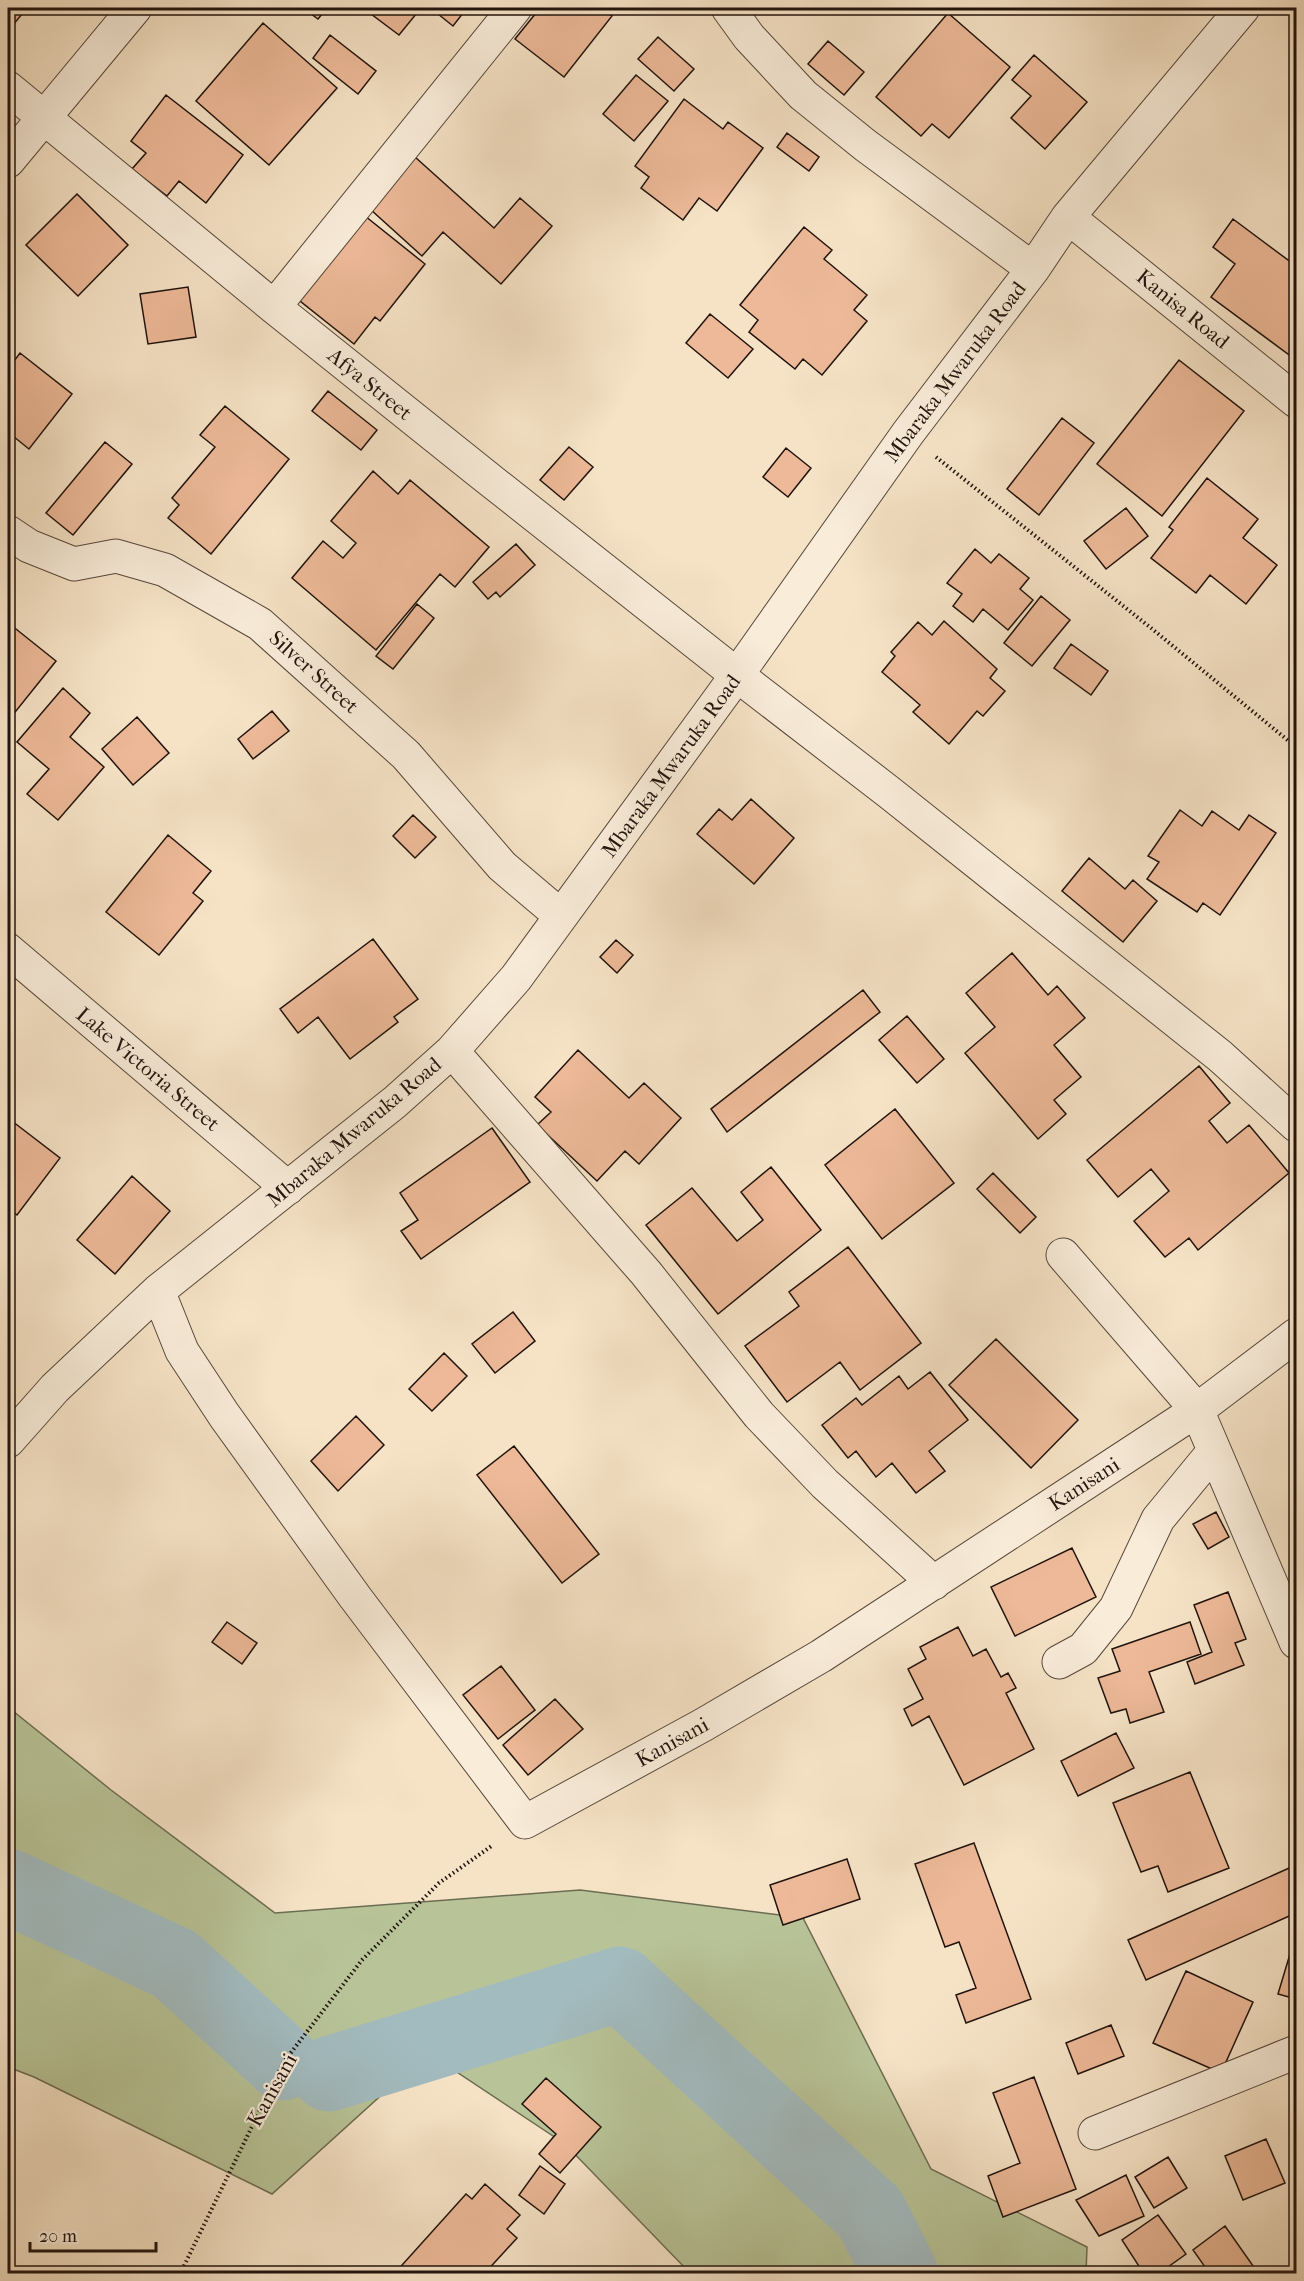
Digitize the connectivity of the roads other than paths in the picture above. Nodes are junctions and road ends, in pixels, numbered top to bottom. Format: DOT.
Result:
graph roads {
  1 [pos="135,8"];
  2 [pos="515,8"];
  3 [pos="728,8"];
  4 [pos="1243,8"];
  5 [pos="8,88"];
  6 [pos="42,117"];
  7 [pos="8,160"];
  8 [pos="1068,217"];
  9 [pos="1033,269"];
  10 [pos="274,307"];
  11 [pos="1296,401"];
  12 [pos="8,532"];
  13 [pos="737,675"];
  14 [pos="561,916"];
  15 [pos="8,950"];
  16 [pos="452,1051"];
  17 [pos="1296,1125"];
  18 [pos="288,1188"];
  19 [pos="1062,1255"];
  20 [pos="158,1291"];
  21 [pos="1296,1335"];
  22 [pos="1197,1410"];
  23 [pos="8,1441"];
  24 [pos="1214,1451"];
  25 [pos="934,1583"];
  26 [pos="1296,1642"];
  27 [pos="1059,1662"];
  28 [pos="1296,2052"];
  29 [pos="1095,2133"];
  1 -- 6 [label="street"];
  2 -- 10 [label="street"];
  3 -- 9 [label="street"];
  4 -- 8 [label="street, Mbaraka Mwaruka Road"];
  5 -- 6 [label="street, Afya Street"];
  6 -- 7 [label="street"];
  6 -- 10 [label="street, Afya Street"];
  8 -- 9 [label="street, Mbaraka Mwaruka Road"];
  8 -- 11 [label="street, Kanisa Road"];
  9 -- 13 [label="street, Mbaraka Mwaruka Road"];
  10 -- 13 [label="street, Afya Street"];
  12 -- 14 [label="street, Silver Street"];
  13 -- 14 [label="street, Mbaraka Mwaruka Road"];
  13 -- 17 [label="street, Afya Street"];
  14 -- 16 [label="street, Mbaraka Mwaruka Road"];
  15 -- 18 [label="street, Lake Victoria Street"];
  16 -- 18 [label="street, Mbaraka Mwaruka Road"];
  16 -- 25 [label="street"];
  18 -- 20 [label="street, Mbaraka Mwaruka Road"];
  19 -- 22 [label="street"];
  20 -- 23 [label="street, Mbaraka Mwaruka Road"];
  20 -- 25 [label="street, Kanisani"];
  21 -- 22 [label="street, Kanisani"];
  22 -- 24 [label="street"];
  22 -- 25 [label="street, Kanisani"];
  24 -- 26 [label="street"];
  24 -- 27 [label="street"];
  28 -- 29 [label="street"];
}
